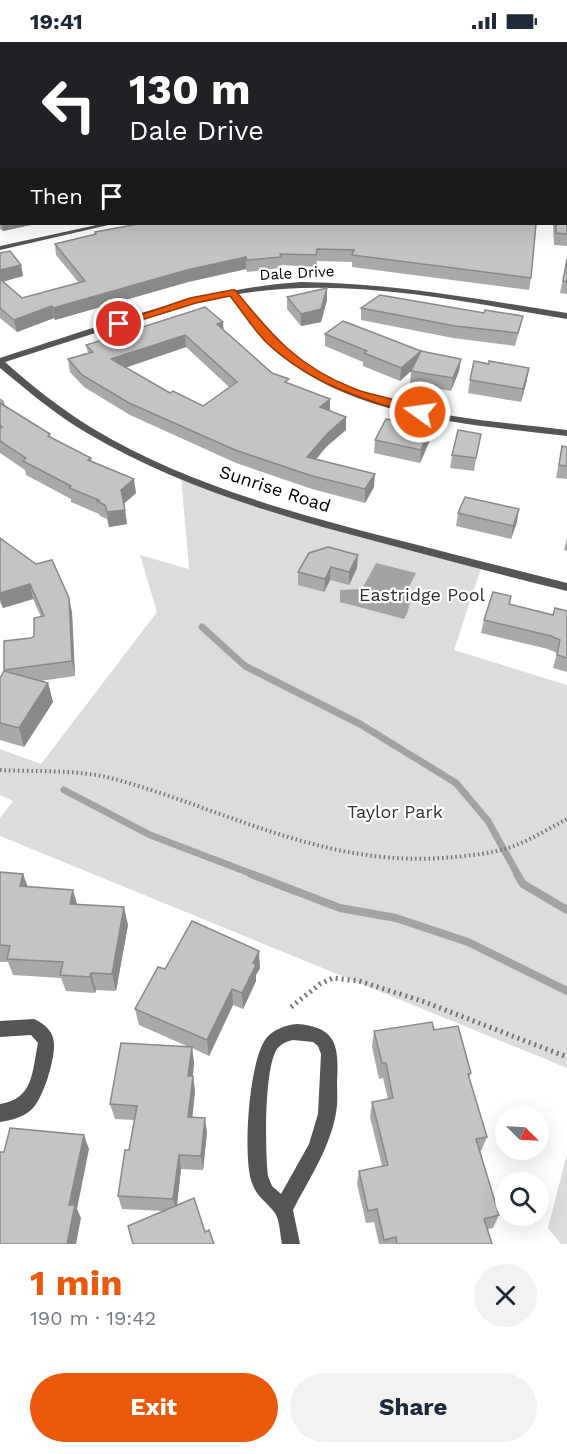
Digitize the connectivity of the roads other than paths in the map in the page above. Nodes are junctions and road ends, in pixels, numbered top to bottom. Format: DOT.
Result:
graph roads {
  1 [pos="104,225"];
  2 [pos="0,248"];
  3 [pos="232,292"];
  4 [pos="567,316"];
  5 [pos="0,362"];
  6 [pos="567,433"];
  7 [pos="567,587"];
  8 [pos="0,1029"];
  9 [pos="0,1113"];
  10 [pos="283,1209"];
  11 [pos="291,1244"];
  1 -- 2 [label="street"];
  3 -- 4 [label="street, Dale Drive"];
  3 -- 5 [label="street, Dale Drive"];
  3 -- 6 [label="street"];
  5 -- 7 [label="street, Sunrise Road"];
  8 -- 9 [label="street"];
  10 -- 10 [label="street"];
  10 -- 11 [label="street"];
}
